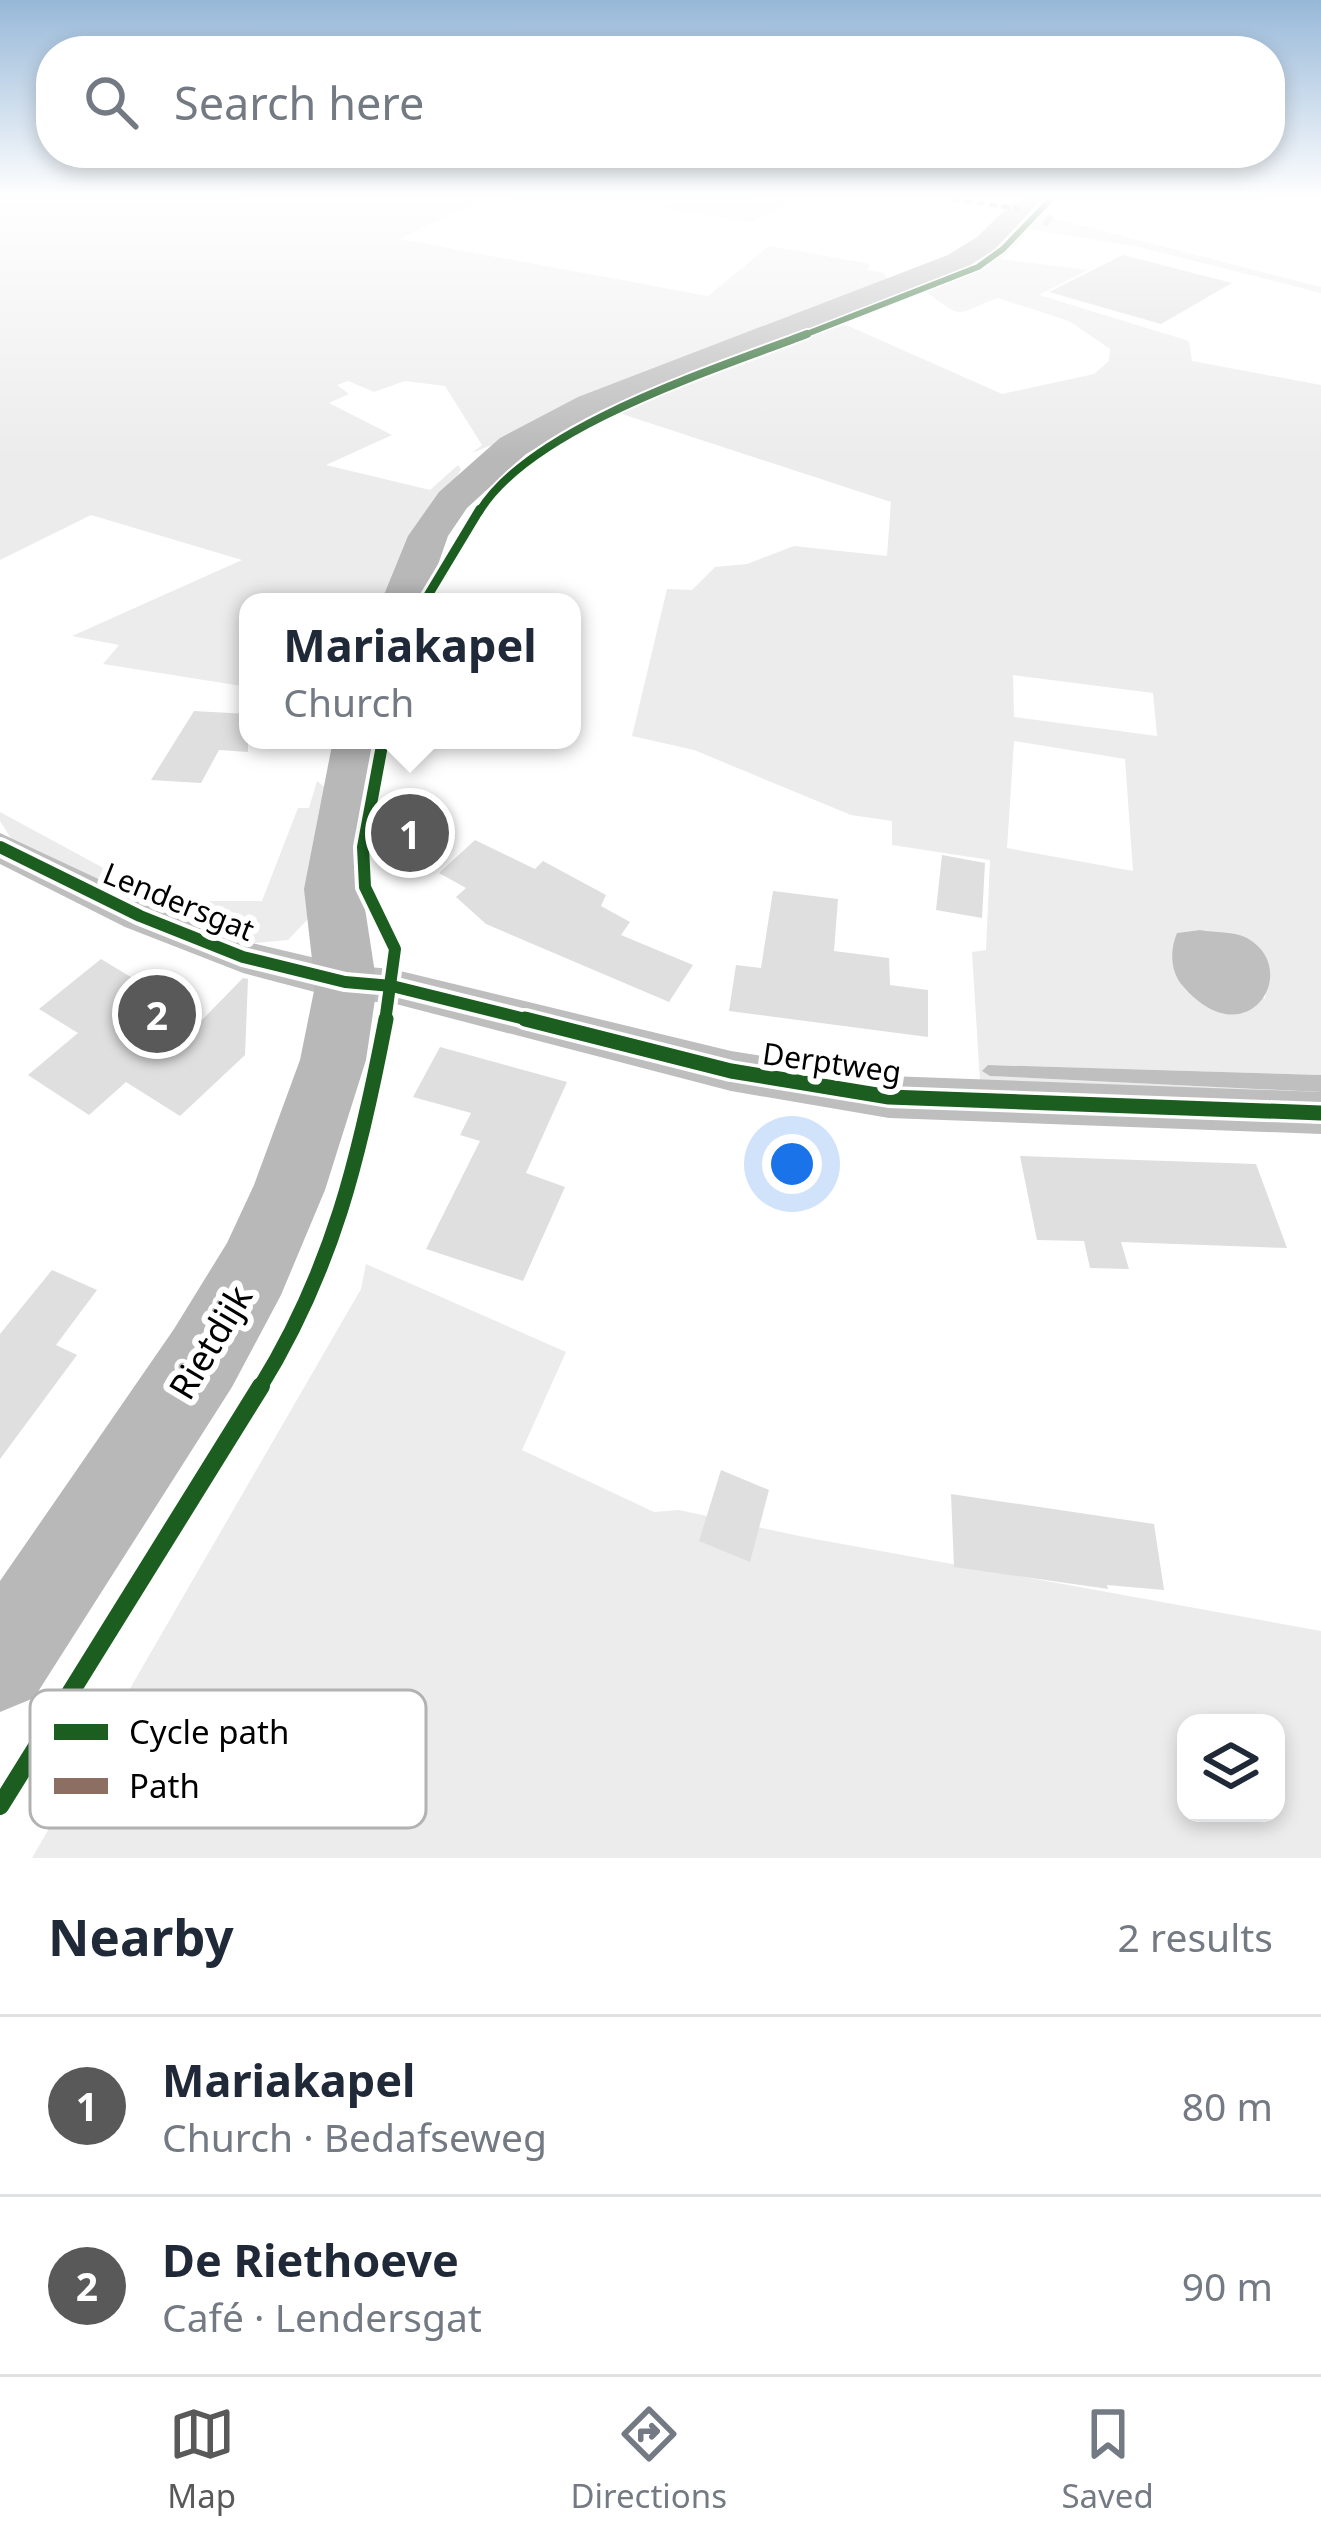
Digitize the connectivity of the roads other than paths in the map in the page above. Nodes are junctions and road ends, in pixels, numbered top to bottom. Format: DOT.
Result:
graph roads {
  1 [pos="894,286"];
  2 [pos="406,593"];
  3 [pos="356,749"];
  4 [pos="0,847"];
  5 [pos="346,986"];
  6 [pos="1321,1113"];
  7 [pos="0,1664"];
  1 -- 2 [label="street"];
  3 -- 5 [label="street, Rietdijk"];
  4 -- 5 [label="street, Lendersgat"];
  5 -- 6 [label="street, Derptweg"];
  5 -- 7 [label="street, Rietdijk"];
}
